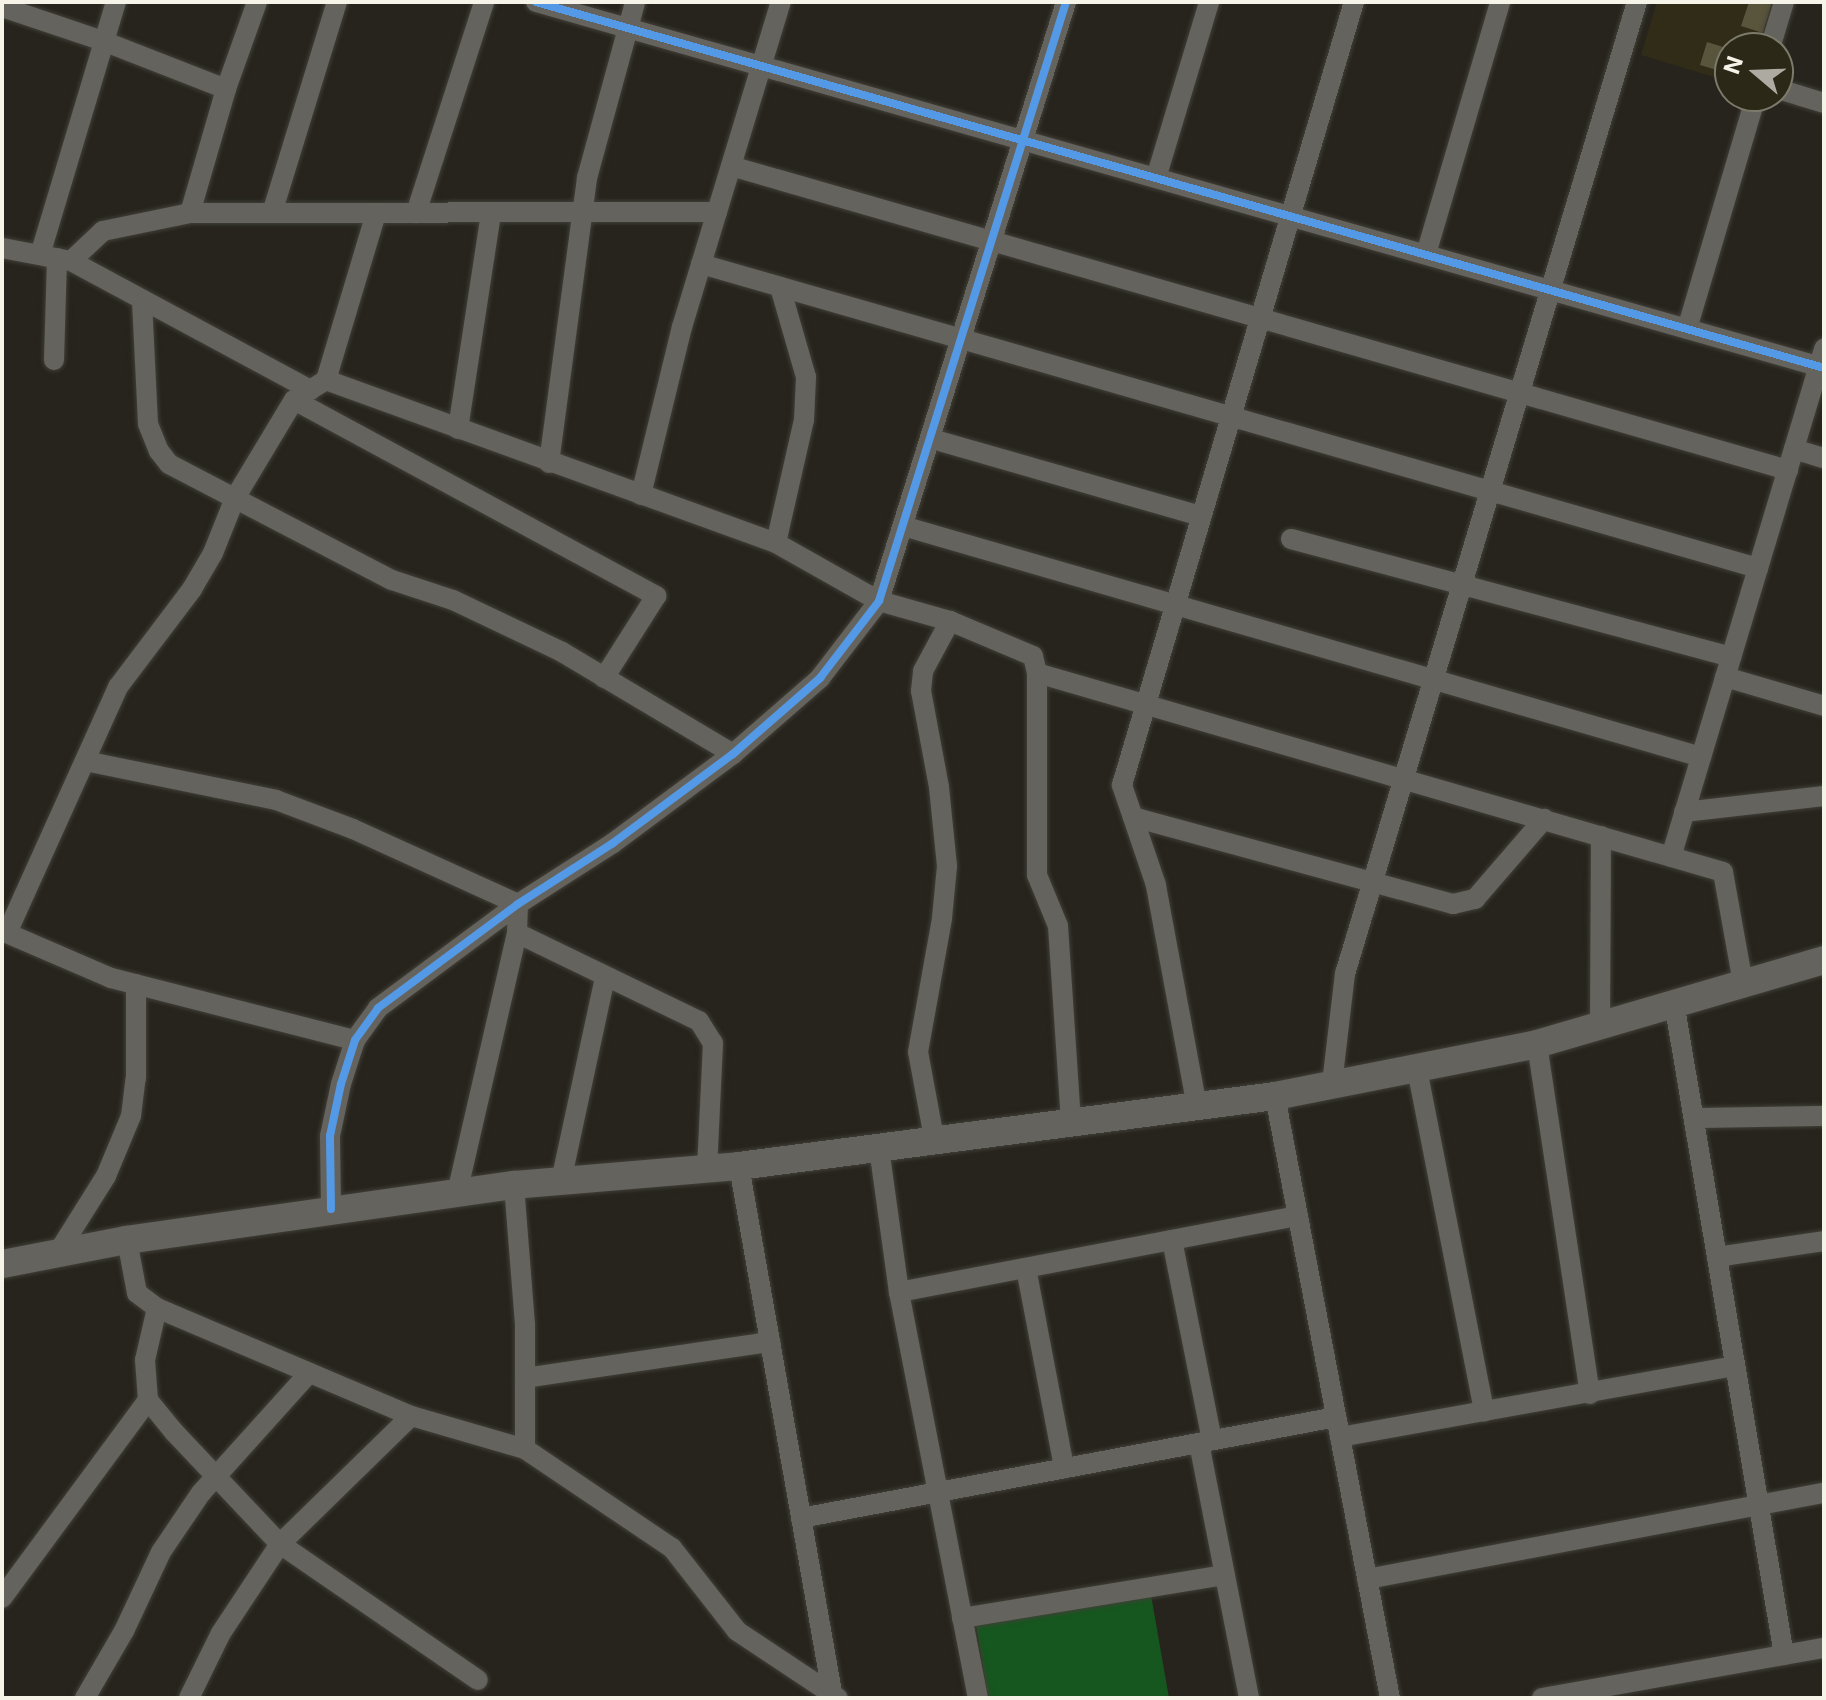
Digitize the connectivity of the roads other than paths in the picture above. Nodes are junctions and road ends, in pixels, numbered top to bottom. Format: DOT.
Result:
graph roads {
  1 [pos="116,2"];
  2 [pos="257,2"];
  3 [pos="337,2"];
  4 [pos="484,2"];
  5 [pos="536,2"];
  6 [pos="635,2"];
  7 [pos="781,2"];
  8 [pos="1066,2"];
  9 [pos="1209,2"];
  10 [pos="1354,2"];
  11 [pos="1500,2"];
  12 [pos="1637,2"];
  13 [pos="1784,2"];
  14 [pos="2,7"];
  15 [pos="628,28"];
  16 [pos="1775,32"];
  17 [pos="103,41"];
  18 [pos="761,66"];
  19 [pos="226,89"];
  20 [pos="1794,94"];
  21 [pos="1824,103"];
  22 [pos="1751,112"];
  23 [pos="1022,140"];
  24 [pos="731,166"];
  25 [pos="1156,178"];
  26 [pos="717,212"];
  27 [pos="190,213"];
  28 [pos="272,213"];
  29 [pos="376,213"];
  30 [pos="416,213"];
  31 [pos="491,213"];
  32 [pos="581,213"];
  33 [pos="1291,216"];
  34 [pos="991,241"];
  35 [pos="2,248"];
  36 [pos="1426,254"];
  37 [pos="56,258"];
  38 [pos="701,264"];
  39 [pos="780,287"];
  40 [pos="1550,290"];
  41 [pos="142,301"];
  42 [pos="1260,319"];
  43 [pos="1687,329"];
  44 [pos="962,339"];
  45 [pos="54,360"];
  46 [pos="1822,361"];
  47 [pos="310,390"];
  48 [pos="1519,395"];
  49 [pos="1231,416"];
  50 [pos="458,429"];
  51 [pos="932,439"];
  52 [pos="1794,449"];
  53 [pos="1824,458"];
  54 [pos="549,463"];
  55 [pos="1788,470"];
  56 [pos="1490,491"];
  57 [pos="641,495"];
  58 [pos="235,498"];
  59 [pos="1201,516"];
  60 [pos="903,526"];
  61 [pos="1291,539"];
  62 [pos="776,543"];
  63 [pos="1758,568"];
  64 [pos="1462,585"];
  65 [pos="879,601"];
  66 [pos="1175,605"];
  67 [pos="950,621"];
  68 [pos="1728,667"];
  69 [pos="1037,673"];
  70 [pos="604,678"];
  71 [pos="1433,680"];
  72 [pos="1146,703"];
  73 [pos="1824,706"];
  74 [pos="733,754"];
  75 [pos="1701,757"];
  76 [pos="85,761"];
  77 [pos="1403,778"];
  78 [pos="1824,796"];
  79 [pos="1684,812"];
  80 [pos="1133,817"];
  81 [pos="1544,819"];
  82 [pos="1601,836"];
  83 [pos="1671,857"];
  84 [pos="1373,879"];
  85 [pos="518,904"];
  86 [pos="4,932"];
  87 [pos="517,933"];
  88 [pos="1824,960"];
  89 [pos="605,977"];
  90 [pos="1743,983"];
  91 [pos="136,984"];
  92 [pos="1674,1002"];
  93 [pos="1600,1025"];
  94 [pos="355,1040"];
  95 [pos="1537,1044"];
  96 [pos="1417,1069"];
  97 [pos="1332,1084"];
  98 [pos="1275,1096"];
  99 [pos="1197,1107"];
  100 [pos="1824,1116"];
  101 [pos="1694,1118"];
  102 [pos="1071,1123"];
  103 [pos="934,1138"];
  104 [pos="879,1148"];
  105 [pos="739,1166"];
  106 [pos="707,1168"];
  107 [pos="561,1181"];
  108 [pos="514,1185"];
  109 [pos="457,1193"];
  110 [pos="331,1209"];
  111 [pos="1298,1216"];
  112 [pos="127,1240"];
  113 [pos="1172,1240"];
  114 [pos="1824,1241"];
  115 [pos="57,1254"];
  116 [pos="1717,1257"];
  117 [pos="2,1264"];
  118 [pos="1026,1268"];
  119 [pos="899,1292"];
  120 [pos="157,1308"];
  121 [pos="770,1342"];
  122 [pos="1735,1366"];
  123 [pos="309,1373"];
  124 [pos="525,1378"];
  125 [pos="1590,1394"];
  126 [pos="148,1400"];
  127 [pos="1484,1412"];
  128 [pos="411,1416"];
  129 [pos="1338,1427"];
  130 [pos="1206,1442"];
  131 [pos="525,1449"];
  132 [pos="1064,1468"];
  133 [pos="215,1476"];
  134 [pos="937,1492"];
  135 [pos="1824,1493"];
  136 [pos="1759,1505"];
  137 [pos="801,1518"];
  138 [pos="280,1544"];
  139 [pos="1225,1575"];
  140 [pos="1367,1579"];
  141 [pos="2,1598"];
  142 [pos="962,1618"];
  143 [pos="1824,1648"];
  144 [pos="1784,1655"];
  145 [pos="478,1680"];
  146 [pos="1623,1691"];
  147 [pos="834,1697"];
  148 [pos="85,1698"];
  149 [pos="189,1698"];
  150 [pos="978,1698"];
  151 [pos="1249,1698"];
  152 [pos="1390,1698"];
  153 [pos="1542,1698"];
  1 -- 17 [label="street"];
  2 -- 19 [label="street"];
  3 -- 28 [label="street"];
  4 -- 30 [label="street"];
  5 -- 15 [label="street"];
  6 -- 15 [label="street"];
  7 -- 18 [label="street"];
  8 -- 23 [label="street"];
  9 -- 25 [label="street"];
  10 -- 33 [label="street"];
  11 -- 36 [label="street"];
  12 -- 40 [label="street"];
  13 -- 16 [label="street"];
  14 -- 17 [label="street"];
  15 -- 18 [label="street"];
  15 -- 32 [label="street"];
  17 -- 19 [label="street"];
  17 -- 37 [label="street"];
  18 -- 23 [label="street"];
  18 -- 24 [label="street"];
  19 -- 27 [label="street"];
  20 -- 21 [label="street"];
  22 -- 43 [label="street"];
  23 -- 25 [label="street"];
  23 -- 34 [label="street"];
  24 -- 26 [label="street"];
  24 -- 34 [label="street"];
  25 -- 33 [label="street"];
  26 -- 32 [label="street"];
  26 -- 38 [label="street"];
  27 -- 28 [label="street"];
  27 -- 37 [label="street"];
  28 -- 29 [label="street"];
  29 -- 30 [label="street"];
  29 -- 47 [label="street"];
  30 -- 31 [label="street"];
  31 -- 32 [label="street"];
  31 -- 50 [label="street"];
  32 -- 54 [label="street"];
  33 -- 36 [label="street"];
  33 -- 42 [label="street"];
  34 -- 42 [label="street"];
  34 -- 44 [label="street"];
  35 -- 37 [label="street"];
  36 -- 40 [label="street"];
  37 -- 41 [label="street"];
  37 -- 45 [label="street"];
  38 -- 39 [label="street"];
  38 -- 57 [label="street"];
  39 -- 44 [label="street"];
  39 -- 62 [label="street"];
  40 -- 43 [label="street"];
  40 -- 48 [label="street"];
  41 -- 47 [label="street"];
  41 -- 58 [label="street"];
  42 -- 48 [label="street"];
  42 -- 49 [label="street"];
  43 -- 46 [label="street"];
  44 -- 49 [label="street"];
  44 -- 51 [label="street"];
  46 -- 52 [label="street"];
  47 -- 50 [label="street"];
  47 -- 58 [label="street"];
  47 -- 70 [label="street"];
  48 -- 55 [label="street"];
  48 -- 56 [label="street"];
  49 -- 56 [label="street"];
  49 -- 59 [label="street"];
  50 -- 54 [label="street"];
  51 -- 59 [label="street"];
  51 -- 60 [label="street"];
  52 -- 53 [label="street"];
  52 -- 55 [label="street"];
  54 -- 57 [label="street"];
  55 -- 63 [label="street"];
  56 -- 63 [label="street"];
  56 -- 64 [label="street"];
  57 -- 62 [label="street"];
  58 -- 70 [label="street"];
  58 -- 76 [label="street"];
  59 -- 66 [label="street"];
  60 -- 65 [label="street"];
  60 -- 66 [label="street"];
  61 -- 64 [label="street"];
  62 -- 65 [label="street"];
  63 -- 68 [label="street"];
  64 -- 68 [label="street"];
  64 -- 71 [label="street"];
  65 -- 67 [label="street"];
  65 -- 74 [label="street"];
  66 -- 71 [label="street"];
  66 -- 72 [label="street"];
  67 -- 69 [label="street"];
  67 -- 103 [label="street"];
  68 -- 73 [label="street"];
  68 -- 75 [label="street"];
  69 -- 72 [label="street"];
  69 -- 102 [label="street"];
  70 -- 74 [label="street"];
  71 -- 75 [label="street"];
  71 -- 77 [label="street"];
  72 -- 77 [label="street"];
  72 -- 80 [label="street"];
  74 -- 85 [label="street"];
  75 -- 79 [label="street"];
  76 -- 85 [label="street"];
  76 -- 86 [label="street"];
  77 -- 81 [label="street"];
  77 -- 84 [label="street"];
  78 -- 79 [label="street"];
  79 -- 83 [label="street"];
  80 -- 84 [label="street"];
  80 -- 99 [label="street"];
  81 -- 82 [label="street"];
  81 -- 84 [label="street"];
  82 -- 83 [label="street"];
  82 -- 93 [label="street"];
  83 -- 90 [label="street"];
  84 -- 97 [label="street"];
  85 -- 87 [label="street"];
  85 -- 94 [label="street"];
  86 -- 91 [label="street"];
  87 -- 89 [label="street"];
  87 -- 109 [label="street"];
  88 -- 90 [label="main road"];
  89 -- 106 [label="street"];
  89 -- 107 [label="street"];
  90 -- 92 [label="main road"];
  91 -- 94 [label="street"];
  91 -- 115 [label="street"];
  92 -- 93 [label="main road"];
  92 -- 101 [label="street"];
  93 -- 95 [label="main road"];
  94 -- 110 [label="street"];
  95 -- 96 [label="main road"];
  95 -- 125 [label="street"];
  96 -- 97 [label="main road"];
  96 -- 127 [label="street"];
  97 -- 98 [label="main road"];
  98 -- 99 [label="main road"];
  98 -- 111 [label="street"];
  99 -- 102 [label="main road"];
  100 -- 101 [label="street"];
  101 -- 116 [label="street"];
  102 -- 103 [label="main road"];
  103 -- 104 [label="main road"];
  104 -- 105 [label="main road"];
  104 -- 119 [label="street"];
  105 -- 106 [label="main road"];
  105 -- 121 [label="street"];
  106 -- 107 [label="main road"];
  107 -- 108 [label="main road"];
  108 -- 109 [label="main road"];
  108 -- 124 [label="street"];
  109 -- 110 [label="main road"];
  110 -- 112 [label="main road"];
  111 -- 113 [label="street"];
  111 -- 129 [label="street"];
  112 -- 115 [label="main road"];
  112 -- 120 [label="street"];
  113 -- 118 [label="street"];
  113 -- 130 [label="street"];
  114 -- 116 [label="street"];
  115 -- 117 [label="main road"];
  116 -- 122 [label="street"];
  118 -- 119 [label="street"];
  118 -- 132 [label="street"];
  119 -- 134 [label="street"];
  120 -- 123 [label="street"];
  120 -- 126 [label="street"];
  121 -- 124 [label="street"];
  121 -- 137 [label="street"];
  122 -- 125 [label="street"];
  122 -- 136 [label="street"];
  123 -- 128 [label="street"];
  123 -- 133 [label="street"];
  124 -- 131 [label="street"];
  125 -- 127 [label="street"];
  126 -- 133 [label="street"];
  126 -- 141 [label="street"];
  127 -- 129 [label="street"];
  128 -- 131 [label="street"];
  128 -- 138 [label="street"];
  129 -- 130 [label="street"];
  129 -- 140 [label="street"];
  130 -- 132 [label="street"];
  130 -- 139 [label="street"];
  131 -- 147 [label="street"];
  132 -- 134 [label="street"];
  133 -- 138 [label="street"];
  133 -- 148 [label="street"];
  134 -- 137 [label="street"];
  134 -- 142 [label="street"];
  135 -- 136 [label="street"];
  136 -- 140 [label="street"];
  136 -- 144 [label="street"];
  137 -- 147 [label="street"];
  138 -- 145 [label="street"];
  138 -- 149 [label="street"];
  139 -- 142 [label="street"];
  139 -- 151 [label="street"];
  140 -- 152 [label="street"];
  142 -- 150 [label="street"];
  143 -- 144 [label="street"];
  144 -- 146 [label="street"];
  146 -- 153 [label="street"];
}
